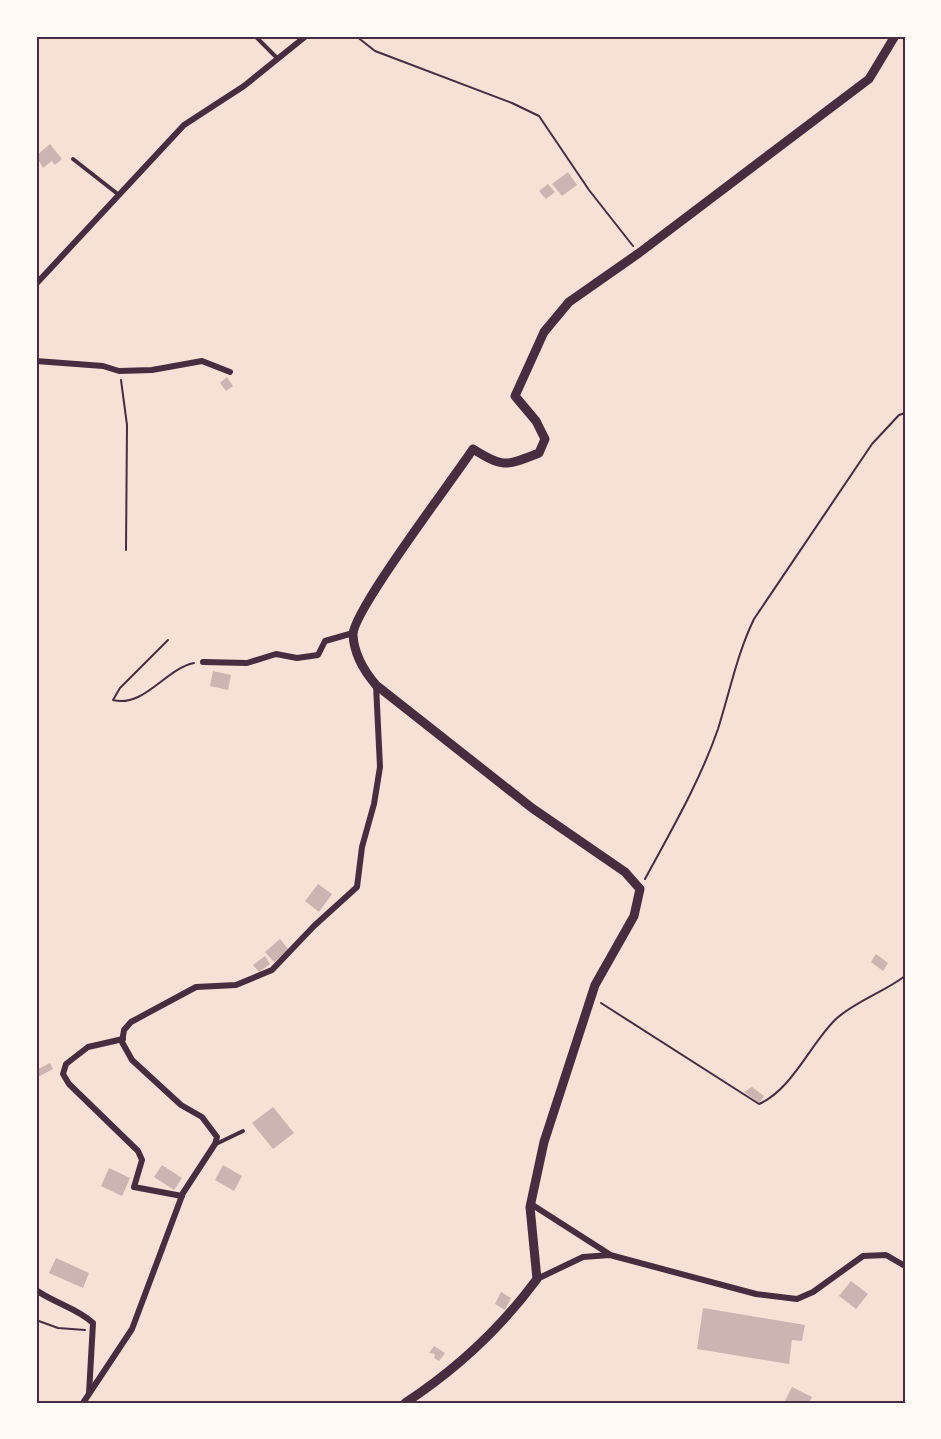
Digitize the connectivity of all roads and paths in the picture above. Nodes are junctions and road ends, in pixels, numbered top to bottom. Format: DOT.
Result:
graph roads {
  1 [pos="255,36"];
  2 [pos="306,36"];
  3 [pos="356,36"];
  4 [pos="895,36"];
  5 [pos="278,59"];
  6 [pos="73,159"];
  7 [pos="119,195"];
  8 [pos="639,253"];
  9 [pos="36,284"];
  10 [pos="36,361"];
  11 [pos="119,371"];
  12 [pos="230,372"];
  13 [pos="905,413"];
  14 [pos="126,550"];
  15 [pos="353,633"];
  16 [pos="168,640"];
  17 [pos="203,662"];
  18 [pos="376,685"];
  19 [pos="640,889"];
  20 [pos="905,976"];
  21 [pos="590,997"];
  22 [pos="123,1039"];
  23 [pos="243,1131"];
  24 [pos="215,1144"];
  25 [pos="182,1196"];
  26 [pos="531,1204"];
  27 [pos="610,1255"];
  28 [pos="905,1266"];
  29 [pos="537,1280"];
  30 [pos="36,1290"];
  31 [pos="36,1320"];
  32 [pos="93,1330"];
  33 [pos="89,1393"];
  34 [pos="83,1403"];
  35 [pos="405,1403"];
  1 -- 5 [label="lane"];
  2 -- 5 [label="street"];
  3 -- 8 [label="path"];
  4 -- 8 [label="street"];
  5 -- 7 [label="street"];
  6 -- 7 [label="lane"];
  7 -- 9 [label="street"];
  8 -- 15 [label="street"];
  10 -- 11 [label="street"];
  11 -- 12 [label="street"];
  11 -- 14 [label="path"];
  13 -- 19 [label="path"];
  15 -- 17 [label="street"];
  15 -- 18 [label="street"];
  16 -- 17 [label="path"];
  18 -- 19 [label="street"];
  18 -- 22 [label="street"];
  19 -- 21 [label="street"];
  20 -- 21 [label="path"];
  21 -- 26 [label="street"];
  22 -- 24 [label="street"];
  22 -- 25 [label="street"];
  23 -- 24 [label="lane"];
  24 -- 25 [label="street"];
  25 -- 33 [label="street"];
  26 -- 27 [label="street"];
  26 -- 29 [label="street"];
  27 -- 28 [label="street"];
  27 -- 29 [label="street"];
  29 -- 35 [label="street"];
  30 -- 32 [label="street"];
  31 -- 32 [label="path"];
  32 -- 33 [label="street"];
  33 -- 34 [label="street"];
}
